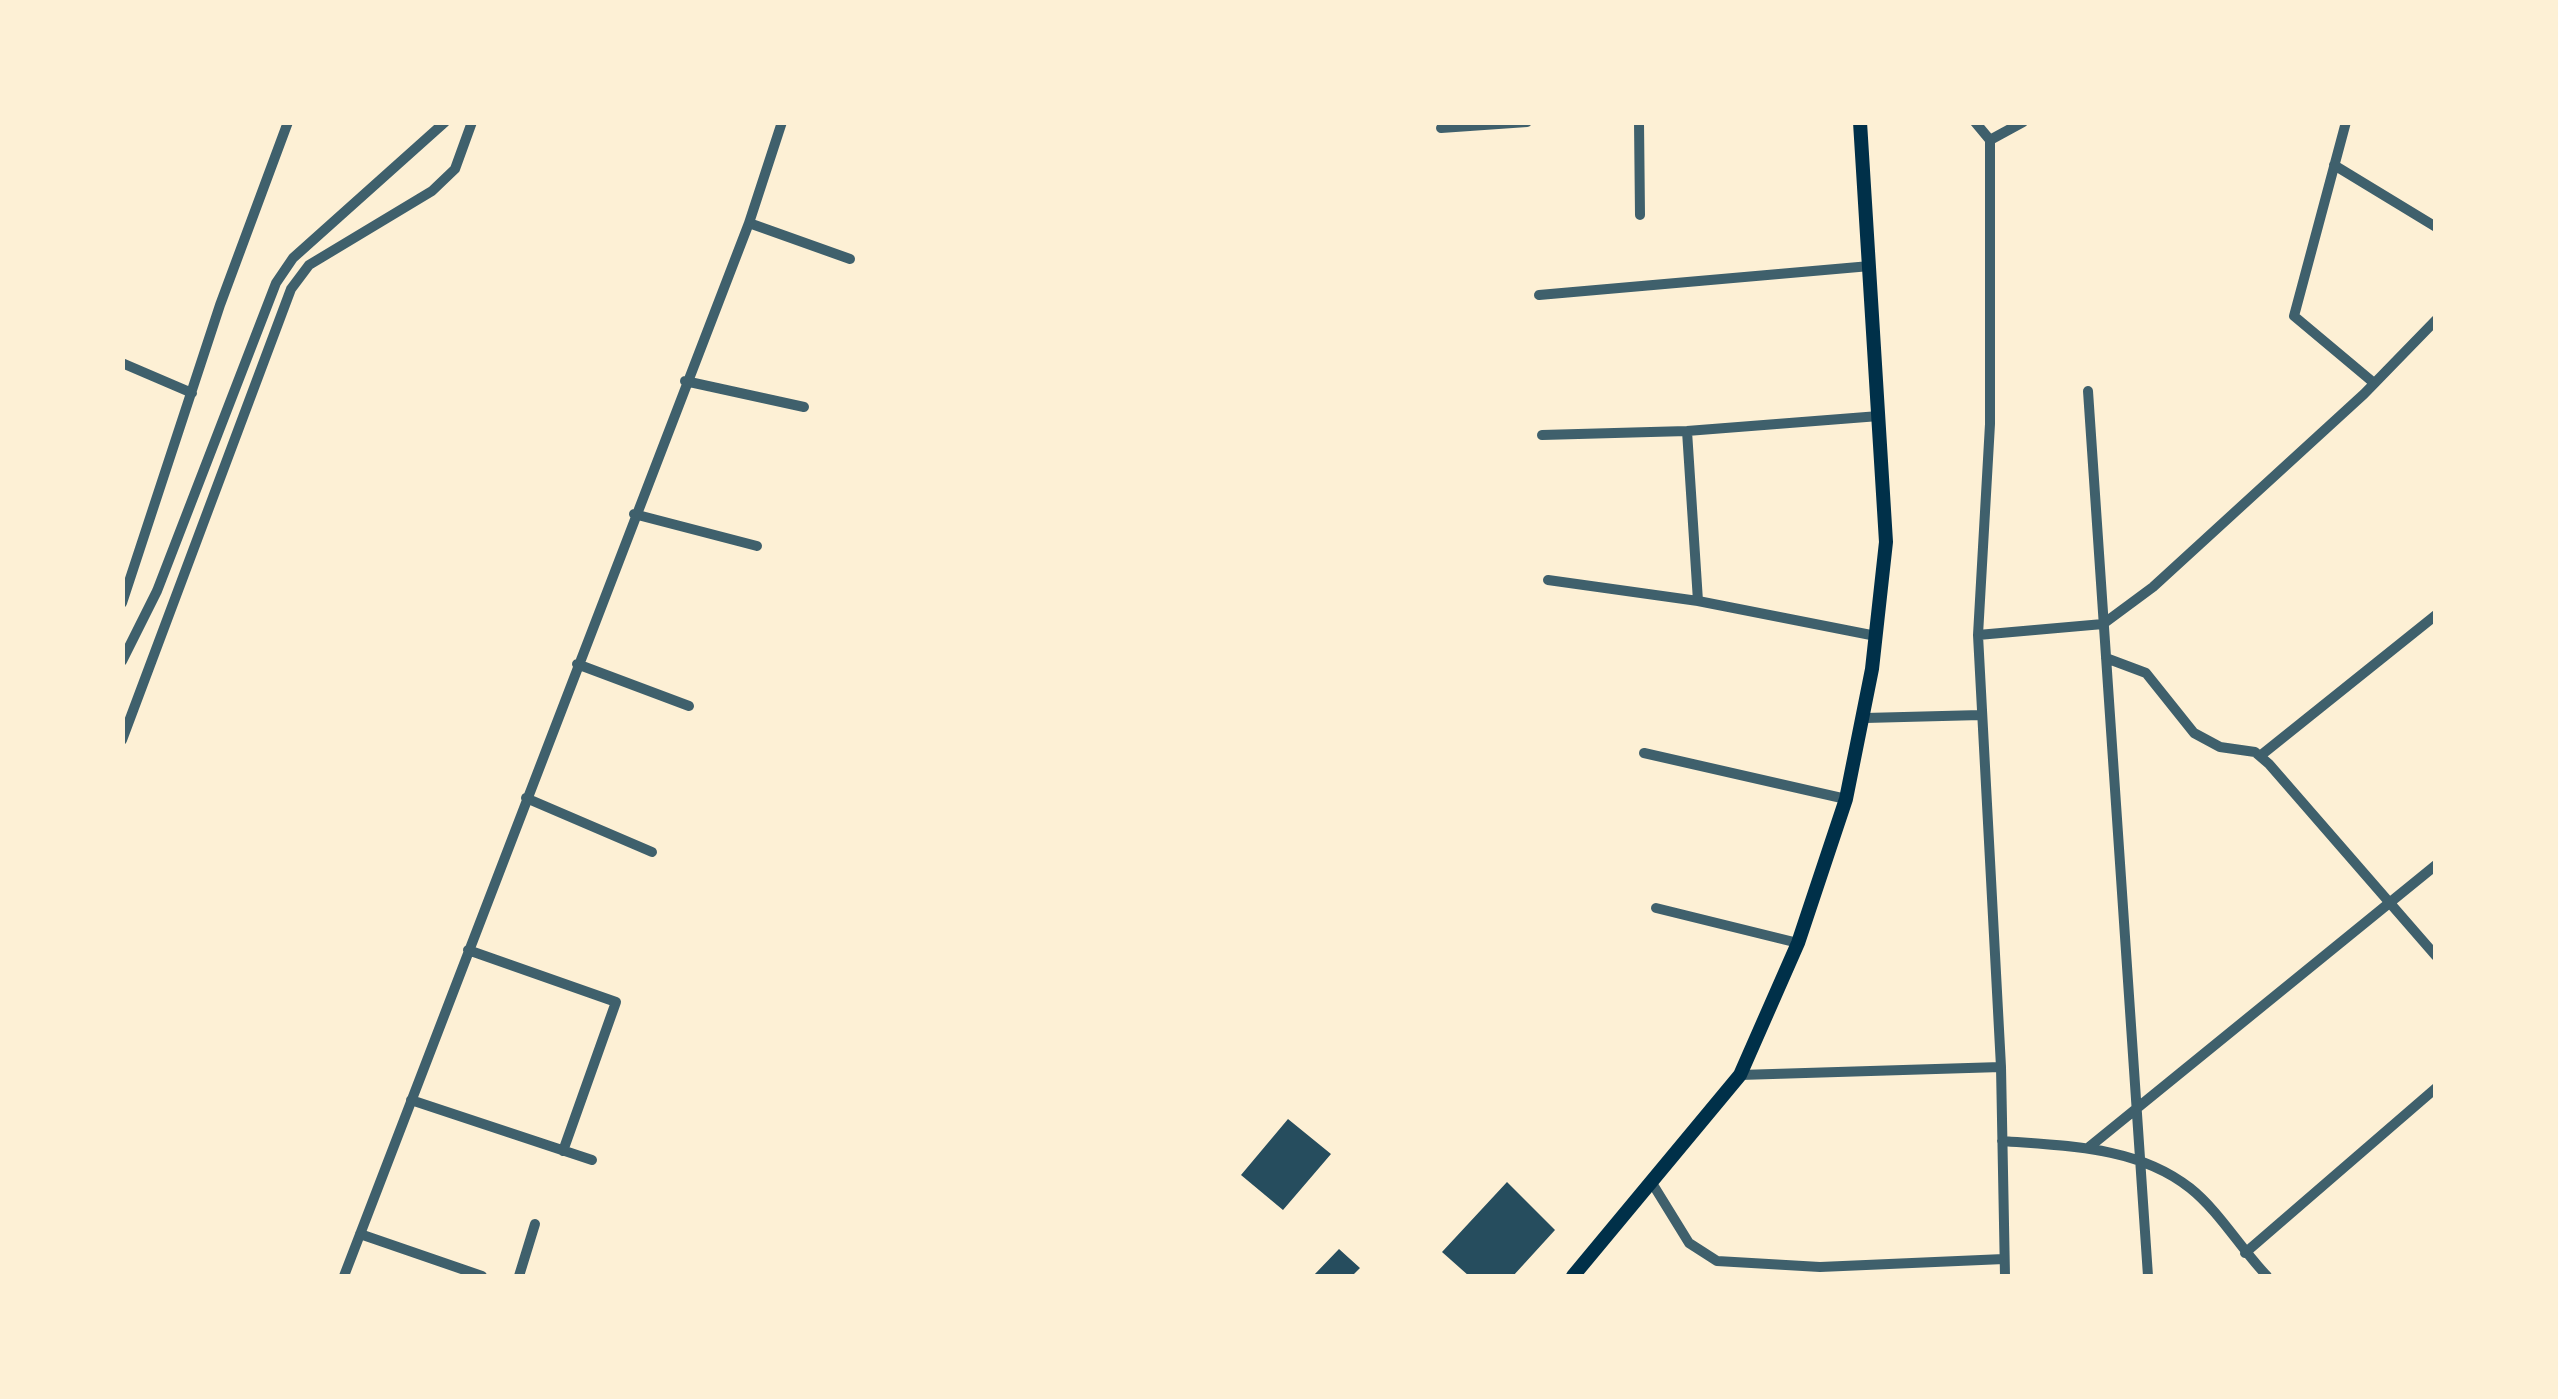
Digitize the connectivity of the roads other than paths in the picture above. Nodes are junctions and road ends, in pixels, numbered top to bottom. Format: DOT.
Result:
graph roads {
  1 [pos="288,122"];
  2 [pos="445,122"];
  3 [pos="472,122"];
  4 [pos="782,122"];
  5 [pos="1526,122"];
  6 [pos="1639,122"];
  7 [pos="1860,122"];
  8 [pos="1976,122"];
  9 [pos="2023,122"];
  10 [pos="2346,122"];
  11 [pos="1441,128"];
  12 [pos="1990,140"];
  13 [pos="2334,165"];
  14 [pos="1640,215"];
  15 [pos="748,223"];
  16 [pos="2436,227"];
  17 [pos="850,259"];
  18 [pos="1870,266"];
  19 [pos="1539,295"];
  20 [pos="2436,320"];
  21 [pos="122,363"];
  22 [pos="685,381"];
  23 [pos="2374,383"];
  24 [pos="2088,391"];
  25 [pos="192,393"];
  26 [pos="804,406"];
  27 [pos="1879,416"];
  28 [pos="1687,431"];
  29 [pos="1542,435"];
  30 [pos="634,514"];
  31 [pos="757,546"];
  32 [pos="1548,580"];
  33 [pos="1698,601"];
  34 [pos="122,603"];
  35 [pos="2436,615"];
  36 [pos="2104,624"];
  37 [pos="1978,635"];
  38 [pos="1876,636"];
  39 [pos="2106,658"];
  40 [pos="122,661"];
  41 [pos="577,664"];
  42 [pos="689,706"];
  43 [pos="1981,715"];
  44 [pos="1864,718"];
  45 [pos="122,740"];
  46 [pos="1644,752"];
  47 [pos="2260,756"];
  48 [pos="526,798"];
  49 [pos="1846,799"];
  50 [pos="652,852"];
  51 [pos="2436,865"];
  52 [pos="2390,903"];
  53 [pos="1656,908"];
  54 [pos="1798,944"];
  55 [pos="468,950"];
  56 [pos="2436,956"];
  57 [pos="2001,1067"];
  58 [pos="1740,1074"];
  59 [pos="2436,1088"];
  60 [pos="411,1100"];
  61 [pos="2136,1108"];
  62 [pos="2002,1142"];
  63 [pos="2088,1148"];
  64 [pos="562,1150"];
  65 [pos="592,1160"];
  66 [pos="2141,1161"];
  67 [pos="1652,1183"];
  68 [pos="534,1224"];
  69 [pos="360,1234"];
  70 [pos="2245,1253"];
  71 [pos="2004,1259"];
  72 [pos="344,1276"];
  73 [pos="482,1276"];
  74 [pos="519,1276"];
  75 [pos="1573,1276"];
  76 [pos="2005,1276"];
  77 [pos="2148,1276"];
  78 [pos="2267,1276"];
  1 -- 25 [label="street"];
  2 -- 40 [label="street"];
  3 -- 45 [label="street"];
  4 -- 15 [label="street"];
  5 -- 11 [label="street"];
  6 -- 14 [label="street"];
  7 -- 18 [label="main road"];
  8 -- 12 [label="street"];
  9 -- 12 [label="street"];
  10 -- 13 [label="street"];
  12 -- 37 [label="street"];
  13 -- 16 [label="street"];
  13 -- 23 [label="street"];
  15 -- 17 [label="street"];
  15 -- 22 [label="street"];
  18 -- 19 [label="street"];
  18 -- 27 [label="main road"];
  20 -- 23 [label="street"];
  21 -- 25 [label="street"];
  22 -- 26 [label="street"];
  22 -- 30 [label="street"];
  23 -- 36 [label="street"];
  24 -- 36 [label="street"];
  25 -- 34 [label="street"];
  27 -- 28 [label="street"];
  27 -- 38 [label="main road"];
  28 -- 29 [label="street"];
  28 -- 33 [label="street"];
  30 -- 31 [label="street"];
  30 -- 41 [label="street"];
  32 -- 33 [label="street"];
  33 -- 38 [label="street"];
  35 -- 47 [label="street"];
  36 -- 37 [label="street"];
  36 -- 39 [label="street"];
  37 -- 43 [label="street"];
  38 -- 44 [label="main road"];
  39 -- 47 [label="street"];
  39 -- 61 [label="street"];
  41 -- 42 [label="street"];
  41 -- 48 [label="street"];
  43 -- 44 [label="street"];
  43 -- 57 [label="street"];
  44 -- 49 [label="main road"];
  46 -- 49 [label="street"];
  47 -- 52 [label="street"];
  48 -- 50 [label="street"];
  48 -- 55 [label="street"];
  49 -- 54 [label="main road"];
  51 -- 52 [label="street"];
  52 -- 56 [label="street"];
  52 -- 61 [label="street"];
  53 -- 54 [label="street"];
  54 -- 58 [label="main road"];
  55 -- 60 [label="street"];
  55 -- 64 [label="street"];
  57 -- 58 [label="street"];
  57 -- 62 [label="street"];
  58 -- 67 [label="main road"];
  59 -- 70 [label="street"];
  60 -- 64 [label="street"];
  60 -- 69 [label="street"];
  61 -- 63 [label="street"];
  61 -- 66 [label="street"];
  62 -- 63 [label="street"];
  62 -- 71 [label="street"];
  63 -- 66 [label="street"];
  64 -- 65 [label="street"];
  66 -- 70 [label="street"];
  66 -- 77 [label="street"];
  67 -- 71 [label="street"];
  67 -- 75 [label="main road"];
  68 -- 74 [label="street"];
  69 -- 72 [label="street"];
  69 -- 73 [label="street"];
  70 -- 78 [label="street"];
  71 -- 76 [label="street"];
}
